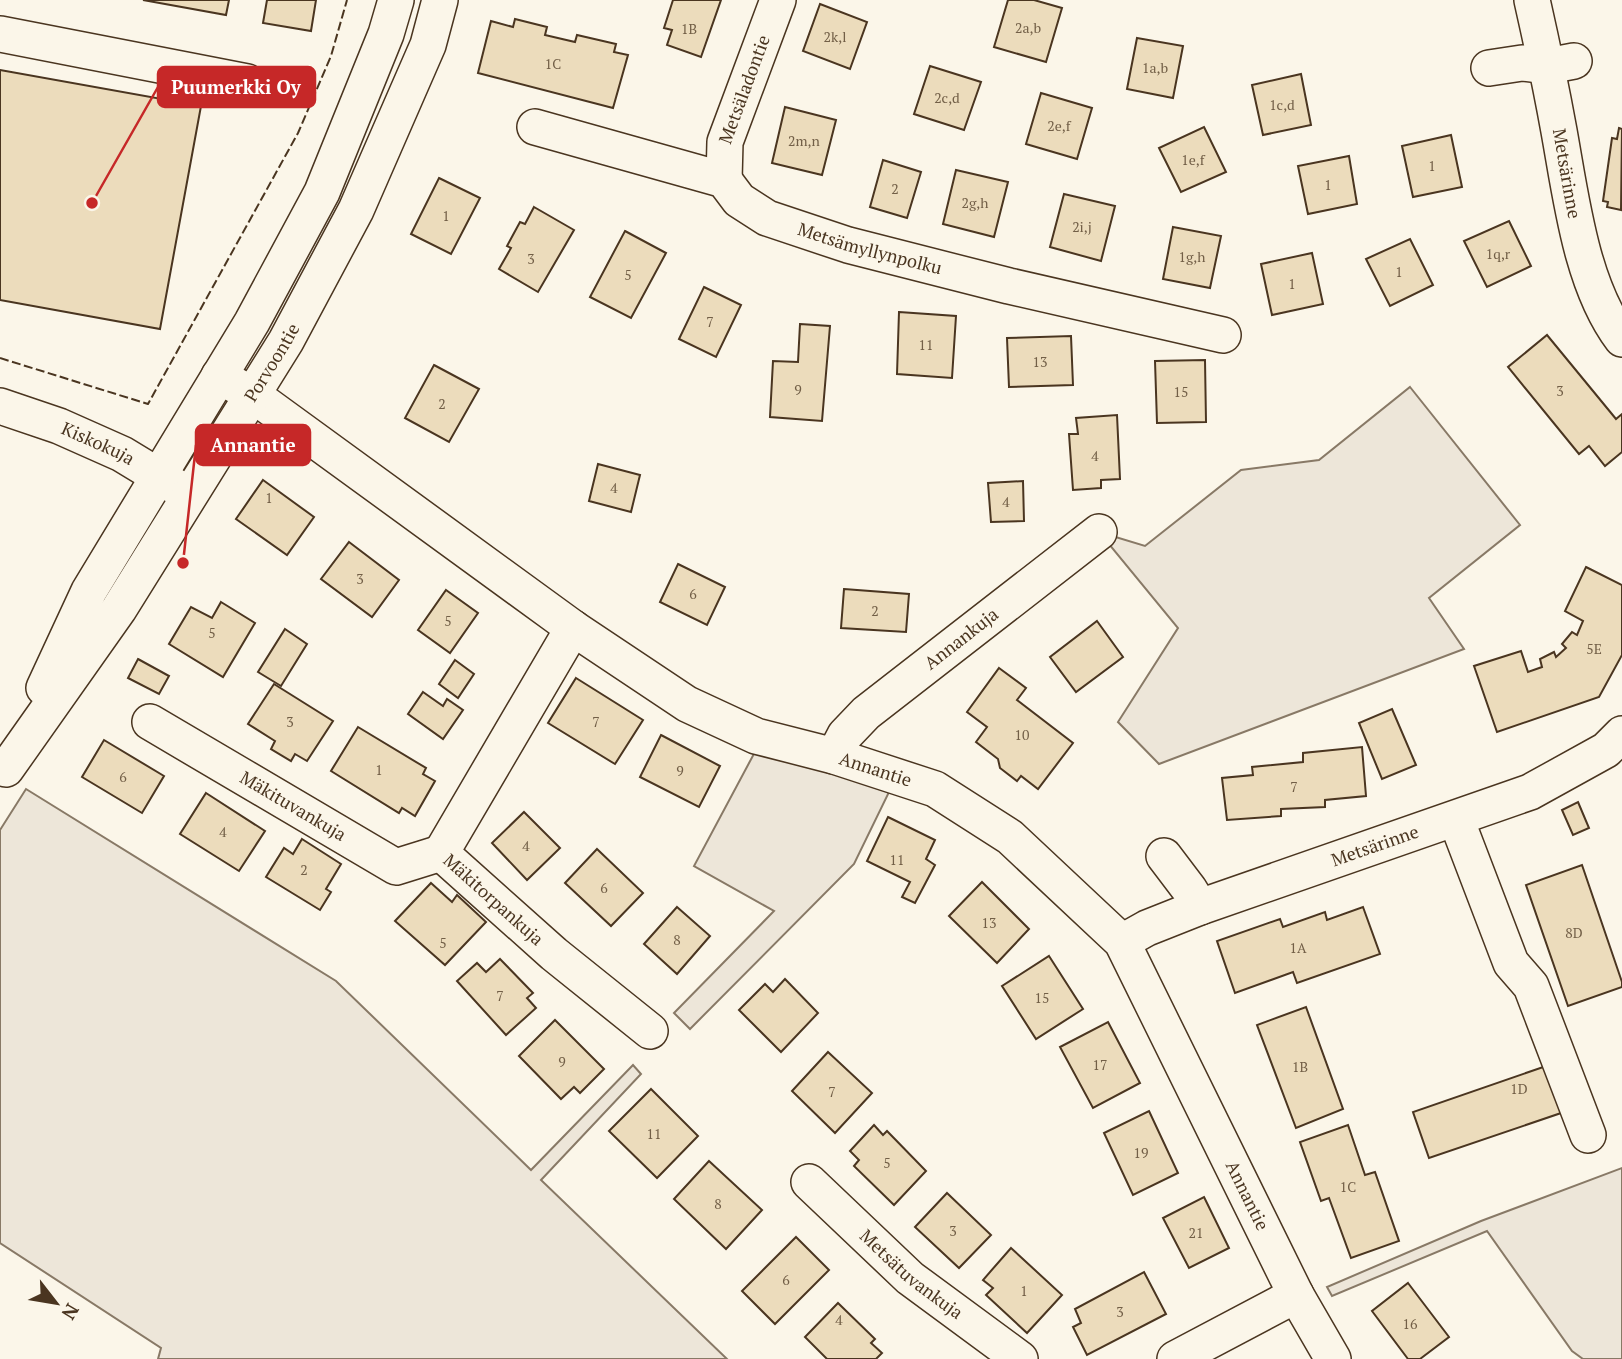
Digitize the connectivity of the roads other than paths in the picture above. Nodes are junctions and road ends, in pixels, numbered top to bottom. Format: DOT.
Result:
graph roads {
  1 [pos="396,0"];
  2 [pos="440,0"];
  3 [pos="778,0"];
  4 [pos="1532,0"];
  5 [pos="0,34"];
  6 [pos="1561,63"];
  7 [pos="1489,68"];
  8 [pos="247,82"];
  9 [pos="534,127"];
  10 [pos="724,180"];
  11 [pos="1223,335"];
  12 [pos="1622,339"];
  13 [pos="219,376"];
  14 [pos="253,395"];
  15 [pos="0,406"];
  16 [pos="159,476"];
  17 [pos="190,495"];
  18 [pos="1098,532"];
  19 [pos="573,628"];
  20 [pos="150,722"];
  21 [pos="1622,734"];
  22 [pos="834,755"];
  23 [pos="3,774"];
  24 [pos="1455,818"];
  25 [pos="440,853"];
  26 [pos="1164,856"];
  27 [pos="1200,907"];
  28 [pos="1122,942"];
  29 [pos="650,1031"];
  30 [pos="1588,1135"];
  31 [pos="809,1182"];
  32 [pos="1296,1295"];
  33 [pos="1020,1359"];
  34 [pos="1175,1359"];
  35 [pos="1333,1359"];
  1 -- 13 [label="street, Porvoontie"];
  2 -- 14 [label="street, Porvoontie"];
  3 -- 10 [label="street, Metsäladontie"];
  4 -- 6 [label="street, Metsärinne"];
  5 -- 8 [label="street"];
  6 -- 7 [label="street"];
  6 -- 12 [label="street, Metsärinne"];
  9 -- 10 [label="street"];
  10 -- 11 [label="street, Metsämyllynpolku"];
  13 -- 14 [label="street, Annantie"];
  13 -- 16 [label="street, Porvoontie"];
  14 -- 17 [label="street, Porvoontie"];
  14 -- 19 [label="street, Annantie"];
  15 -- 16 [label="street, Kiskokuja"];
  16 -- 17 [label="street, Kiskokuja"];
  16 -- 23 [label="street, Porvoontie"];
  17 -- 23 [label="street, Porvoontie"];
  18 -- 22 [label="street, Annankuja"];
  19 -- 22 [label="street, Annantie"];
  19 -- 25 [label="street, Mäkitorpankuja"];
  20 -- 25 [label="street, Mäkituvankuja"];
  21 -- 24 [label="street, Metsärinne"];
  22 -- 28 [label="street, Annantie"];
  24 -- 27 [label="street, Metsärinne"];
  24 -- 30 [label="street"];
  25 -- 29 [label="street, Mäkitorpankuja"];
  26 -- 27 [label="street"];
  27 -- 28 [label="street, Metsärinne"];
  28 -- 32 [label="street, Annantie"];
  31 -- 33 [label="street, Metsätuvankuja"];
  32 -- 34 [label="street"];
  32 -- 35 [label="street, Annantie"];
}
